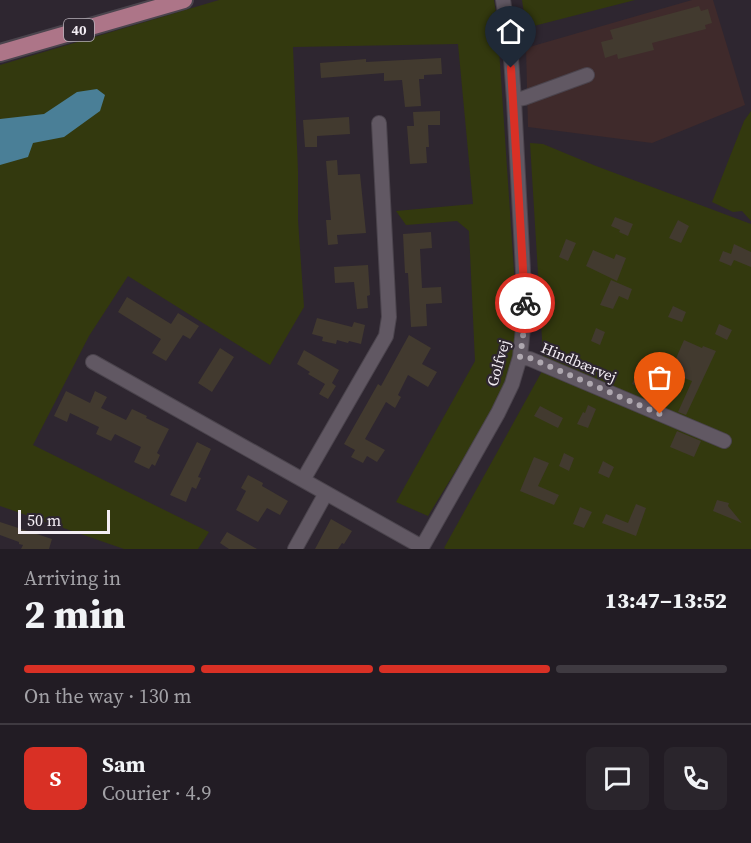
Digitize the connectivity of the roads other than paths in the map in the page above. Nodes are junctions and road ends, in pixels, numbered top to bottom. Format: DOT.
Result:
graph roads {
  1 [pos="184,0"];
  2 [pos="503,0"];
  3 [pos="508,0"];
  4 [pos="507,23"];
  5 [pos="0,53"];
  6 [pos="587,75"];
  7 [pos="514,99"];
  8 [pos="379,123"];
  9 [pos="520,357"];
  10 [pos="93,362"];
  11 [pos="724,441"];
  12 [pos="303,480"];
  13 [pos="326,494"];
  14 [pos="422,548"];
  15 [pos="295,549"];
  1 -- 5 [label="main road, 40"];
  2 -- 4 [label="street, Golfvej"];
  3 -- 4 [label="street, Golfvej"];
  4 -- 7 [label="street, Golfvej"];
  6 -- 7 [label="street"];
  7 -- 9 [label="street, Golfvej"];
  8 -- 12 [label="street"];
  9 -- 11 [label="street, Hindbærvej"];
  9 -- 14 [label="street, Golfvej"];
  10 -- 12 [label="street, Golfvej"];
  12 -- 13 [label="street, Golfvej"];
  13 -- 14 [label="street, Golfvej"];
  13 -- 15 [label="street"];
}
